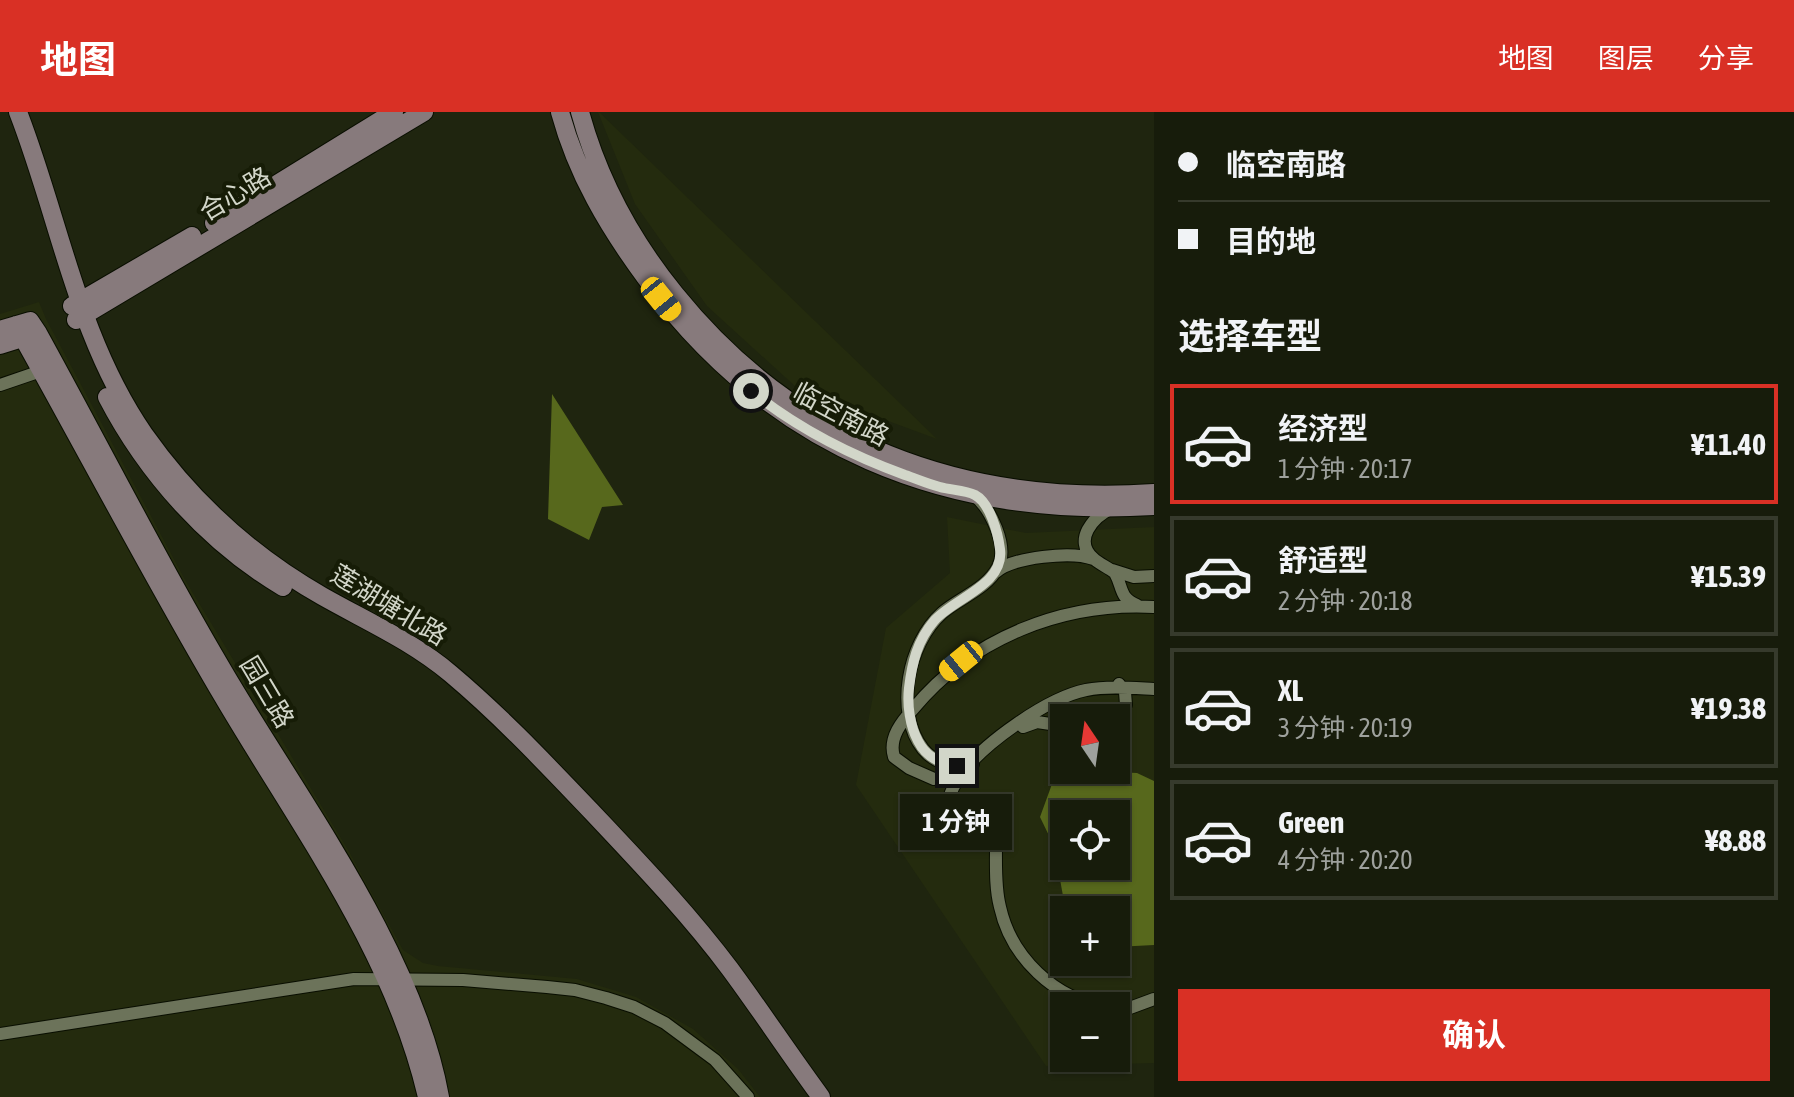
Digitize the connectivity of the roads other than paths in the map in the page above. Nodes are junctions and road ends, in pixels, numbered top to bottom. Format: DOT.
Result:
graph roads {
  1 [pos="5,112"];
  2 [pos="18,112"];
  3 [pos="394,112"];
  4 [pos="424,112"];
  5 [pos="560,112"];
  6 [pos="580,112"];
  7 [pos="77,311"];
  8 [pos="21,329"];
  9 [pos="0,345"];
  10 [pos="41,371"];
  11 [pos="0,385"];
  12 [pos="1154,493"];
  13 [pos="974,495"];
  14 [pos="1154,506"];
  15 [pos="1112,508"];
  16 [pos="1094,560"];
  17 [pos="1109,568"];
  18 [pos="993,574"];
  19 [pos="1154,576"];
  20 [pos="1139,607"];
  21 [pos="1154,607"];
  22 [pos="1122,688"];
  23 [pos="1154,689"];
  24 [pos="909,694"];
  25 [pos="1126,704"];
  26 [pos="1049,707"];
  27 [pos="910,712"];
  28 [pos="1050,716"];
  29 [pos="1037,722"];
  30 [pos="1050,724"];
  31 [pos="900,725"];
  32 [pos="971,764"];
  33 [pos="934,779"];
  34 [pos="393,978"];
  35 [pos="1064,992"];
  36 [pos="1154,999"];
  37 [pos="1130,1008"];
  38 [pos="0,1034"];
  39 [pos="427,1097"];
  40 [pos="440,1097"];
  41 [pos="748,1097"];
  42 [pos="806,1097"];
  43 [pos="821,1097"];
  1 -- 7 [label="main road, 莲湖塘北路"];
  2 -- 7 [label="main road, 莲湖塘北路"];
  3 -- 7 [label="main road, 合心路"];
  4 -- 7 [label="main road, 合心路"];
  5 -- 13 [label="main road, 临空南路"];
  6 -- 12 [label="main road, 临空南路"];
  7 -- 42 [label="main road, 莲湖塘北路"];
  7 -- 43 [label="main road, 莲湖塘北路"];
  8 -- 9 [label="main road"];
  8 -- 10 [label="main road, 园三路"];
  8 -- 34 [label="main road, 园三路"];
  10 -- 11 [label="street"];
  10 -- 34 [label="main road, 园三路"];
  13 -- 15 [label="main road, 临空南路"];
  13 -- 18 [label="street"];
  14 -- 15 [label="main road, 临空南路"];
  15 -- 16 [label="street"];
  16 -- 17 [label="street"];
  16 -- 18 [label="street"];
  17 -- 19 [label="street"];
  17 -- 20 [label="street"];
  18 -- 24 [label="street"];
  20 -- 21 [label="street"];
  20 -- 27 [label="street"];
  22 -- 23 [label="street"];
  22 -- 25 [label="street"];
  22 -- 26 [label="street"];
  24 -- 27 [label="street"];
  24 -- 31 [label="street"];
  26 -- 28 [label="street"];
  26 -- 29 [label="street"];
  26 -- 32 [label="street"];
  27 -- 31 [label="street"];
  27 -- 32 [label="street"];
  29 -- 30 [label="street"];
  29 -- 32 [label="street"];
  31 -- 33 [label="street"];
  32 -- 35 [label="street"];
  34 -- 38 [label="street"];
  34 -- 39 [label="main road, 园三路"];
  34 -- 40 [label="main road, 园三路"];
  34 -- 41 [label="street"];
  36 -- 37 [label="street"];
}
